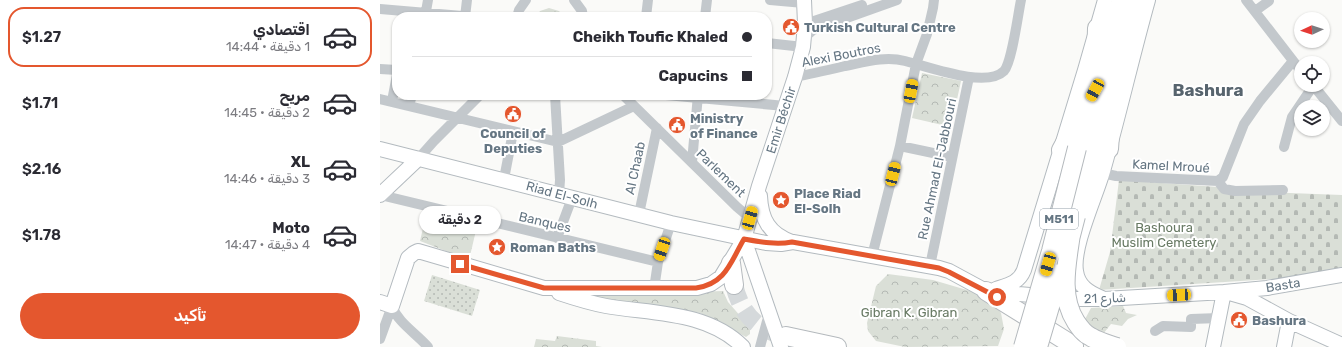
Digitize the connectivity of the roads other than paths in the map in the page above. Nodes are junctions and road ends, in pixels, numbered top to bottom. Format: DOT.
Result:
graph roads {
  1 [pos="428,0"];
  2 [pos="467,0"];
  3 [pos="526,0"];
  4 [pos="648,0"];
  5 [pos="707,0"];
  6 [pos="770,0"];
  7 [pos="879,0"];
  8 [pos="897,0"];
  9 [pos="1121,0"];
  10 [pos="1138,0"];
  11 [pos="1148,0"];
  12 [pos="1246,0"];
  13 [pos="804,1"];
  14 [pos="1269,1"];
  15 [pos="579,2"];
  16 [pos="1020,2"];
  17 [pos="932,3"];
  18 [pos="1102,4"];
  19 [pos="380,9"];
  20 [pos="1255,11"];
  21 [pos="403,12"];
  22 [pos="426,12"];
  23 [pos="468,12"];
  24 [pos="518,12"];
  25 [pos="582,12"];
  26 [pos="647,12"];
  27 [pos="706,12"];
  28 [pos="805,24"];
  29 [pos="1097,28"];
  30 [pos="1140,29"];
  31 [pos="804,42"];
  32 [pos="772,43"];
  33 [pos="1293,61"];
  34 [pos="916,64"];
  35 [pos="380,69"];
  36 [pos="392,70"];
  37 [pos="795,77"];
  38 [pos="969,77"];
  39 [pos="1114,84"];
  40 [pos="1095,90"];
  41 [pos="1308,92"];
  42 [pos="1319,92"];
  43 [pos="380,99"];
  44 [pos="411,100"];
  45 [pos="475,100"];
  46 [pos="555,100"];
  47 [pos="628,100"];
  48 [pos="698,100"];
  49 [pos="733,100"];
  50 [pos="392,101"];
  51 [pos="409,106"];
  52 [pos="634,106"];
  53 [pos="785,106"];
  54 [pos="1341,117"];
  55 [pos="458,118"];
  56 [pos="656,128"];
  57 [pos="514,132"];
  58 [pos="558,142"];
  59 [pos="900,146"];
  60 [pos="1284,147"];
  61 [pos="380,149"];
  62 [pos="1069,149"];
  63 [pos="1102,149"];
  64 [pos="952,157"];
  65 [pos="418,159"];
  66 [pos="692,162"];
  67 [pos="1102,173"];
  68 [pos="504,179"];
  69 [pos="1218,181"];
  70 [pos="759,186"];
  71 [pos="1283,190"];
  72 [pos="380,195"];
  73 [pos="566,196"];
  74 [pos="639,214"];
  75 [pos="750,218"];
  76 [pos="671,223"];
  77 [pos="1071,234"];
  78 [pos="557,238"];
  79 [pos="744,239"];
  80 [pos="792,242"];
  81 [pos="1029,255"];
  82 [pos="872,256"];
  83 [pos="658,262"];
  84 [pos="730,263"];
  85 [pos="930,266"];
  86 [pos="1076,272"];
  87 [pos="1342,275"];
  88 [pos="734,285"];
  89 [pos="544,288"];
  90 [pos="654,289"];
  91 [pos="1040,290"];
  92 [pos="986,291"];
  93 [pos="1224,292"];
  94 [pos="1104,299"];
  95 [pos="386,304"];
  96 [pos="1219,318"];
  97 [pos="769,320"];
  98 [pos="1289,321"];
  99 [pos="1155,331"];
  100 [pos="380,339"];
  101 [pos="781,343"];
  102 [pos="1338,345"];
  103 [pos="1077,346"];
  104 [pos="428,347"];
  105 [pos="743,347"];
  106 [pos="760,347"];
  107 [pos="837,347"];
  108 [pos="1012,347"];
  109 [pos="1023,347"];
  110 [pos="1038,347"];
  111 [pos="1117,347"];
  112 [pos="1213,347"];
  113 [pos="1284,347"];
  1 -- 22 [label="street"];
  2 -- 23 [label="street"];
  3 -- 24 [label="street"];
  4 -- 26 [label="street"];
  5 -- 27 [label="street"];
  6 -- 13 [label="street"];
  7 -- 28 [label="street"];
  8 -- 31 [label="street"];
  9 -- 40 [label="highway, M511"];
  10 -- 39 [label="highway, M511"];
  11 -- 30 [label="street"];
  12 -- 20 [label="street"];
  13 -- 28 [label="street, Emir Béchir"];
  14 -- 20 [label="street"];
  15 -- 25 [label="street"];
  16 -- 38 [label="street, Alexi Boutros"];
  17 -- 34 [label="street"];
  18 -- 29 [label="street"];
  19 -- 21 [label="street"];
  20 -- 33 [label="street"];
  28 -- 31 [label="street, Emir Béchir"];
  29 -- 40 [label="highway"];
  29 -- 62 [label="street"];
  30 -- 39 [label="highway"];
  30 -- 63 [label="street"];
  31 -- 32 [label="street"];
  31 -- 37 [label="street, Emir Béchir"];
  33 -- 69 [label="street"];
  34 -- 37 [label="street, Alexi Boutros"];
  34 -- 38 [label="street, Alexi Boutros"];
  34 -- 59 [label="street"];
  35 -- 36 [label="street"];
  37 -- 53 [label="street, Emir Béchir"];
  38 -- 64 [label="street, Rue Ahmad El-Jabbouri"];
  39 -- 63 [label="highway, M511"];
  40 -- 62 [label="highway, M511"];
  41 -- 60 [label="street"];
  42 -- 54 [label="street"];
  43 -- 50 [label="street"];
  44 -- 51 [label="street"];
  45 -- 55 [label="street"];
  46 -- 58 [label="street"];
  47 -- 52 [label="street, Parlement"];
  48 -- 66 [label="street"];
  49 -- 53 [label="street"];
  50 -- 51 [label="street"];
  51 -- 55 [label="street"];
  52 -- 56 [label="street, Parlement"];
  52 -- 58 [label="street"];
  53 -- 70 [label="street, Emir Béchir"];
  55 -- 57 [label="street"];
  55 -- 65 [label="street"];
  56 -- 66 [label="street, Parlement"];
  56 -- 74 [label="street, Al Chaab"];
  57 -- 58 [label="street"];
  57 -- 68 [label="street"];
  58 -- 73 [label="street"];
  59 -- 64 [label="street"];
  59 -- 82 [label="street"];
  61 -- 65 [label="street, Riad El-Solh"];
  62 -- 81 [label="street"];
  62 -- 91 [label="highway, M511, bridge"];
  63 -- 67 [label="street"];
  63 -- 77 [label="highway, M511, bridge"];
  64 -- 85 [label="street, Rue Ahmad El-Jabbouri"];
  65 -- 68 [label="street, Riad El-Solh"];
  65 -- 72 [label="street"];
  66 -- 75 [label="street, Parlement"];
  67 -- 69 [label="street, Kamel Mroué"];
  67 -- 86 [label="street"];
  68 -- 73 [label="street, Riad El-Solh"];
  69 -- 71 [label="street, Kamel Mroué"];
  70 -- 75 [label="street, Emir Béchir"];
  70 -- 80 [label="street"];
  72 -- 78 [label="street, Banques"];
  73 -- 74 [label="street, Riad El-Solh"];
  73 -- 78 [label="street"];
  74 -- 76 [label="street, Riad El-Solh"];
  75 -- 79 [label="street, Emir Béchir"];
  76 -- 79 [label="street, Riad El-Solh"];
  76 -- 83 [label="street"];
  77 -- 110 [label="highway, M511, bridge"];
  77 -- 111 [label="highway, bridge"];
  78 -- 83 [label="street, Banques"];
  79 -- 80 [label="street, Riad El-Solh"];
  79 -- 84 [label="street, Emir Béchir"];
  79 -- 97 [label="street"];
  80 -- 82 [label="street"];
  81 -- 86 [label="street"];
  81 -- 92 [label="street"];
  82 -- 85 [label="street"];
  83 -- 90 [label="street"];
  84 -- 88 [label="highway"];
  84 -- 90 [label="street, Emir Béchir"];
  85 -- 92 [label="street"];
  86 -- 94 [label="street"];
  87 -- 93 [label="street, Basta"];
  89 -- 90 [label="street, Emir Béchir"];
  89 -- 95 [label="street"];
  89 -- 105 [label="street"];
  91 -- 108 [label="highway, bridge"];
  91 -- 109 [label="highway, M511, bridge"];
  92 -- 94 [label="street, شارع 21"];
  92 -- 103 [label="highway"];
  93 -- 94 [label="street, شارع 21"];
  93 -- 96 [label="street"];
  93 -- 98 [label="street"];
  95 -- 100 [label="street"];
  95 -- 104 [label="street"];
  96 -- 99 [label="street"];
  96 -- 112 [label="street"];
  97 -- 101 [label="street"];
  97 -- 106 [label="street"];
  98 -- 102 [label="street"];
  98 -- 113 [label="street"];
  101 -- 107 [label="highway"];
  103 -- 108 [label="highway"];
}
